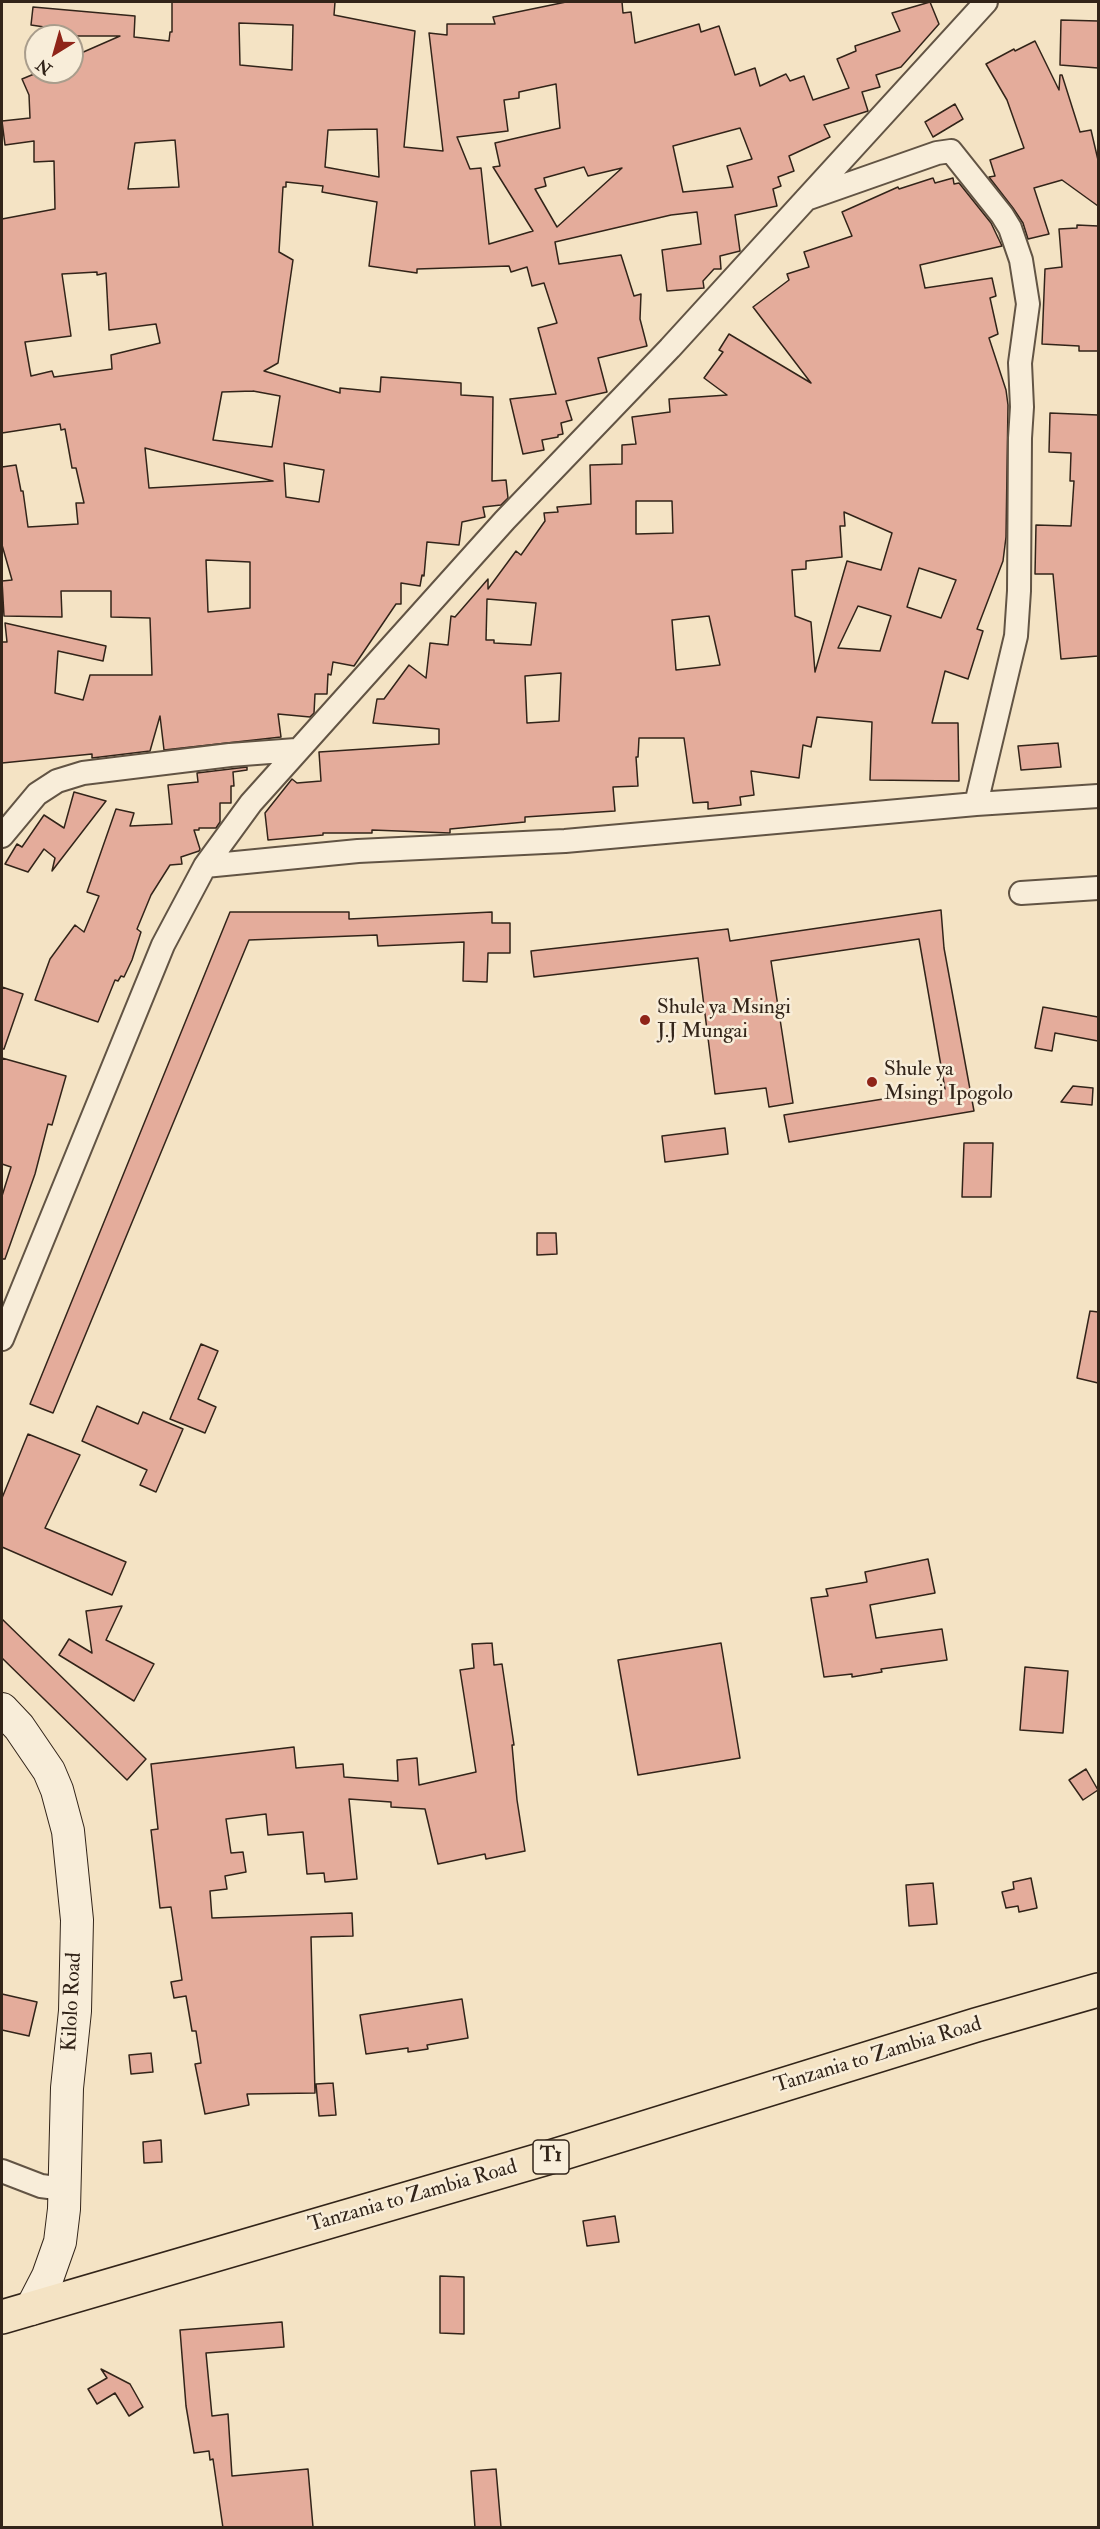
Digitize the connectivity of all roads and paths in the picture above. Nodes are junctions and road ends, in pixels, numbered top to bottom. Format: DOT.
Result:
graph roads {
  1 [pos="986,2"];
  2 [pos="803,200"];
  3 [pos="296,750"];
  4 [pos="1098,796"];
  5 [pos="976,804"];
  6 [pos="2,836"];
  7 [pos="205,866"];
  8 [pos="1098,888"];
  9 [pos="1021,893"];
  10 [pos="2,1339"];
  11 [pos="2,1709"];
  12 [pos="1098,1990"];
  13 [pos="2,2171"];
  14 [pos="64,2190"];
  15 [pos="16,2313"];
  1 -- 2 [label="street"];
  2 -- 3 [label="street"];
  2 -- 5 [label="street"];
  3 -- 6 [label="street"];
  3 -- 7 [label="street"];
  4 -- 5 [label="street"];
  5 -- 7 [label="street"];
  7 -- 10 [label="street"];
  8 -- 9 [label="street"];
  11 -- 14 [label="main road, Kilolo Road"];
  12 -- 15 [label="highway, Tanzania to Zambia Road / T1"];
  13 -- 14 [label="street"];
  14 -- 15 [label="main road, Kilolo Road"];
}
